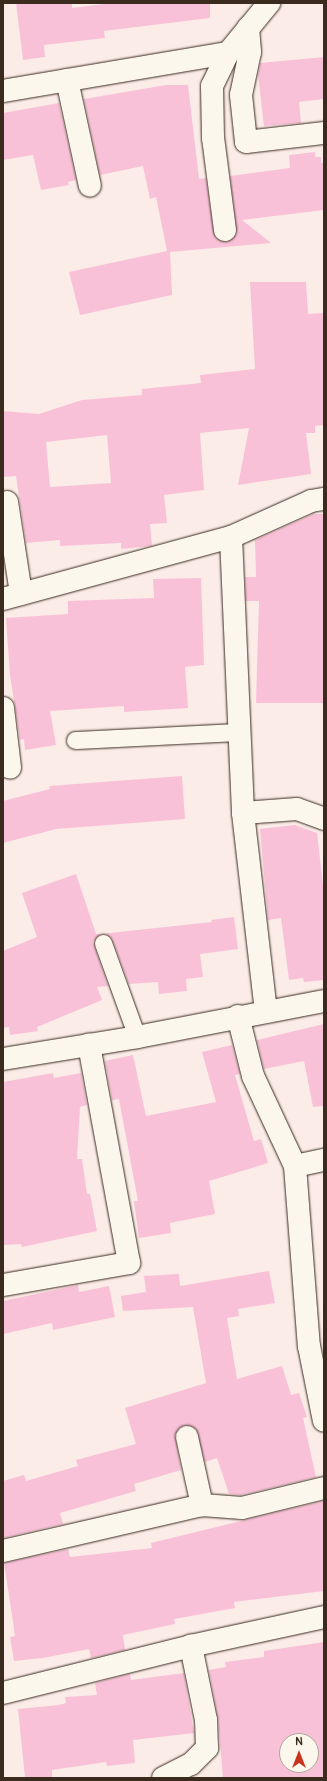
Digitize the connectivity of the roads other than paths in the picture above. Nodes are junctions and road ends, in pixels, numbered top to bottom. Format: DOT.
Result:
graph roads {
  1 [pos="269,3"];
  2 [pos="248,28"];
  3 [pos="228,53"];
  4 [pos="67,80"];
  5 [pos="3,91"];
  6 [pos="324,133"];
  7 [pos="90,186"];
  8 [pos="225,230"];
  9 [pos="324,500"];
  10 [pos="7,502"];
  11 [pos="231,537"];
  12 [pos="12,596"];
  13 [pos="3,708"];
  14 [pos="239,732"];
  15 [pos="75,740"];
  16 [pos="10,768"];
  17 [pos="243,813"];
  18 [pos="324,819"];
  19 [pos="103,943"];
  20 [pos="324,1001"];
  21 [pos="266,1011"];
  22 [pos="238,1016"];
  23 [pos="137,1037"];
  24 [pos="89,1045"];
  25 [pos="3,1058"];
  26 [pos="324,1160"];
  27 [pos="295,1166"];
  28 [pos="3,1285"];
  29 [pos="324,1421"];
  30 [pos="187,1437"];
  31 [pos="324,1488"];
  32 [pos="202,1505"];
  33 [pos="3,1551"];
  34 [pos="324,1617"];
  35 [pos="191,1646"];
  36 [pos="3,1692"];
  37 [pos="163,1778"];
  1 -- 2 [label="street"];
  2 -- 3 [label="street"];
  2 -- 6 [label="street"];
  3 -- 4 [label="street"];
  3 -- 8 [label="street"];
  4 -- 5 [label="street"];
  4 -- 7 [label="street"];
  9 -- 11 [label="street"];
  10 -- 12 [label="street"];
  11 -- 12 [label="street"];
  11 -- 14 [label="street"];
  13 -- 16 [label="street"];
  14 -- 15 [label="lane"];
  14 -- 17 [label="street"];
  17 -- 18 [label="street"];
  17 -- 21 [label="street"];
  19 -- 23 [label="lane"];
  20 -- 21 [label="street"];
  21 -- 22 [label="street"];
  22 -- 23 [label="street"];
  22 -- 27 [label="street"];
  23 -- 24 [label="street"];
  24 -- 25 [label="street"];
  24 -- 28 [label="street"];
  26 -- 27 [label="street"];
  27 -- 29 [label="street"];
  30 -- 32 [label="street"];
  31 -- 32 [label="street"];
  32 -- 33 [label="street"];
  34 -- 35 [label="street"];
  35 -- 36 [label="street"];
  35 -- 37 [label="street"];
}
